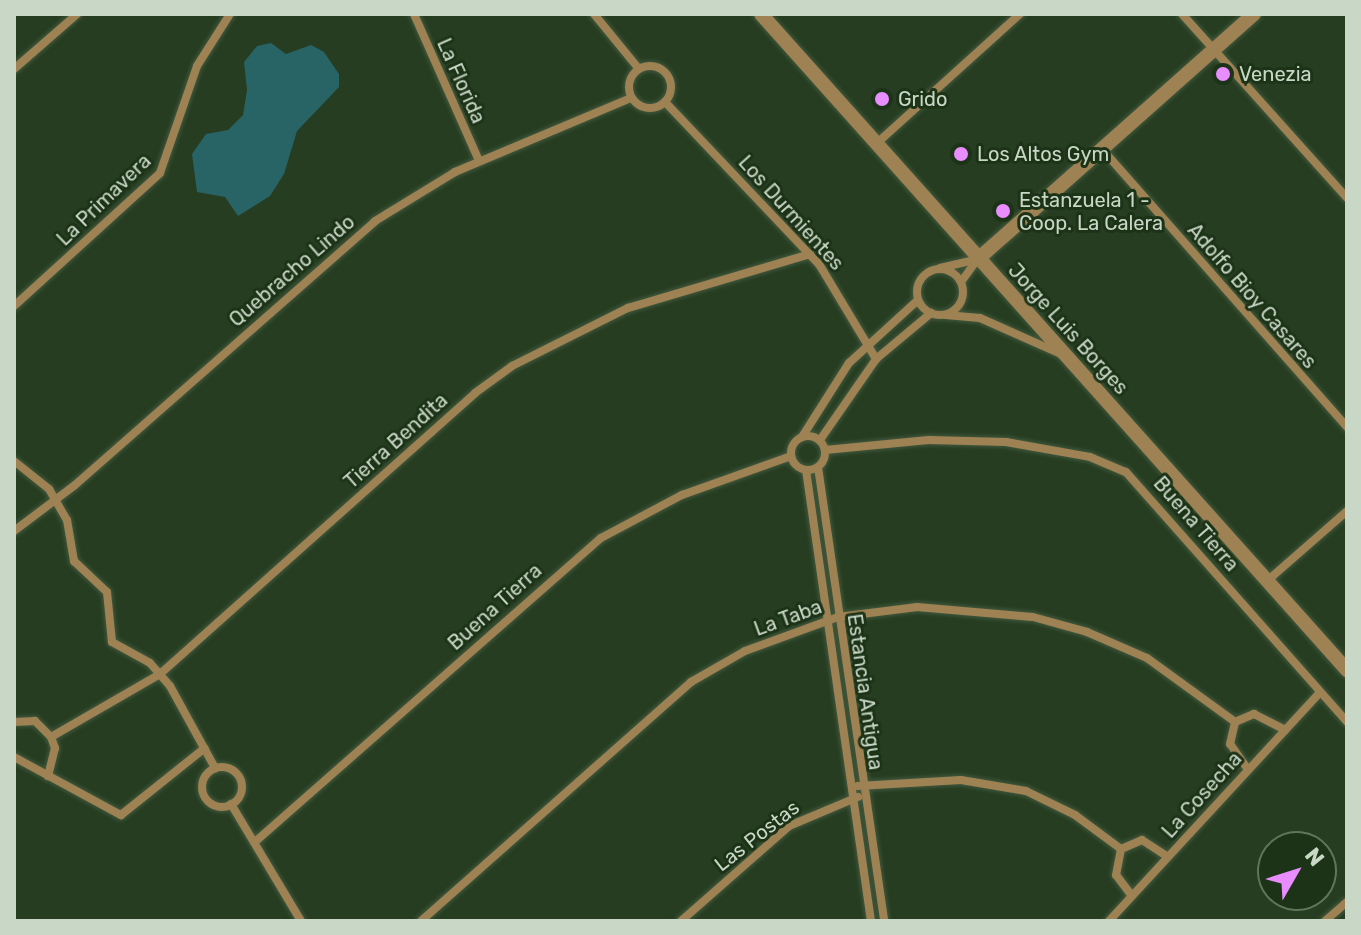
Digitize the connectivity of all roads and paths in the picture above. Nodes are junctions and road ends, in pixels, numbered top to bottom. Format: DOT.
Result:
graph roads {
  1 [pos="77,14"];
  2 [pos="230,14"];
  3 [pos="414,14"];
  4 [pos="594,14"];
  5 [pos="762,14"];
  6 [pos="1020,14"];
  7 [pos="1182,14"];
  8 [pos="1254,14"];
  9 [pos="1215,50"];
  10 [pos="14,69"];
  11 [pos="639,69"];
  12 [pos="631,98"];
  13 [pos="665,102"];
  14 [pos="877,143"];
  15 [pos="1102,149"];
  16 [pos="479,161"];
  17 [pos="1347,198"];
  18 [pos="810,254"];
  19 [pos="978,259"];
  20 [pos="936,270"];
  21 [pos="961,282"];
  22 [pos="918,300"];
  23 [pos="14,306"];
  24 [pos="931,313"];
  25 [pos="946,315"];
  26 [pos="868,344"];
  27 [pos="1066,356"];
  28 [pos="876,359"];
  29 [pos="1347,427"];
  30 [pos="802,437"];
  31 [pos="820,440"];
  32 [pos="825,450"];
  33 [pos="791,456"];
  34 [pos="14,461"];
  35 [pos="818,467"];
  36 [pos="806,470"];
  37 [pos="56,500"];
  38 [pos="1347,511"];
  39 [pos="14,531"];
  40 [pos="1267,581"];
  41 [pos="834,618"];
  42 [pos="1347,670"];
  43 [pos="160,674"];
  44 [pos="1320,692"];
  45 [pos="14,722"];
  46 [pos="1235,722"];
  47 [pos="1347,722"];
  48 [pos="1285,730"];
  49 [pos="51,737"];
  50 [pos="205,748"];
  51 [pos="14,757"];
  52 [pos="215,768"];
  53 [pos="1247,768"];
  54 [pos="48,776"];
  55 [pos="859,791"];
  56 [pos="231,804"];
  57 [pos="256,841"];
  58 [pos="1121,849"];
  59 [pos="1168,857"];
  60 [pos="1132,896"];
  61 [pos="1347,902"];
  62 [pos="301,921"];
  63 [pos="421,921"];
  64 [pos="681,921"];
  65 [pos="871,921"];
  66 [pos="884,921"];
  67 [pos="1109,921"];
  68 [pos="1325,921"];
  1 -- 10 [label="street"];
  2 -- 23 [label="street, La Primavera"];
  3 -- 16 [label="street, La Florida"];
  4 -- 11 [label="street"];
  5 -- 14 [label="street, Jorge Luis Borges"];
  6 -- 14 [label="street"];
  7 -- 9 [label="street"];
  8 -- 9 [label="street"];
  9 -- 15 [label="street"];
  9 -- 17 [label="street"];
  11 -- 12 [label="street"];
  11 -- 13 [label="street"];
  12 -- 13 [label="street"];
  12 -- 16 [label="street, Quebracho Lindo"];
  13 -- 18 [label="street, Los Durmientes"];
  14 -- 19 [label="street, Jorge Luis Borges"];
  15 -- 19 [label="street"];
  15 -- 29 [label="street, Adolfo Bioy Casares"];
  16 -- 37 [label="street, Quebracho Lindo"];
  18 -- 26 [label="street, Los Durmientes"];
  18 -- 43 [label="street, Tierra Bendita"];
  19 -- 20 [label="street"];
  19 -- 21 [label="street"];
  19 -- 27 [label="street, Jorge Luis Borges"];
  20 -- 21 [label="street"];
  20 -- 22 [label="street"];
  21 -- 25 [label="street"];
  22 -- 24 [label="street"];
  22 -- 26 [label="street"];
  24 -- 25 [label="street"];
  24 -- 28 [label="street"];
  25 -- 27 [label="street"];
  26 -- 28 [label="street, Los Durmientes"];
  26 -- 30 [label="street"];
  27 -- 40 [label="street, Jorge Luis Borges"];
  28 -- 31 [label="street"];
  30 -- 31 [label="street"];
  30 -- 33 [label="street"];
  31 -- 32 [label="street"];
  32 -- 35 [label="street"];
  32 -- 44 [label="street, Buena Tierra"];
  33 -- 36 [label="street"];
  33 -- 57 [label="street, Buena Tierra"];
  34 -- 37 [label="street"];
  35 -- 36 [label="street"];
  35 -- 41 [label="street, Estancia Antigua"];
  36 -- 41 [label="street, Estancia Antigua"];
  37 -- 39 [label="street, Quebracho Lindo"];
  37 -- 43 [label="street"];
  38 -- 40 [label="street"];
  40 -- 42 [label="street, Jorge Luis Borges"];
  41 -- 46 [label="street, La Taba"];
  41 -- 55 [label="street, Estancia Antigua"];
  41 -- 63 [label="street, La Taba"];
  43 -- 49 [label="street, Tierra Bendita"];
  43 -- 50 [label="street"];
  44 -- 47 [label="street, Buena Tierra"];
  44 -- 48 [label="street, La Cosecha"];
  45 -- 49 [label="street"];
  46 -- 48 [label="street"];
  46 -- 53 [label="street"];
  48 -- 53 [label="street, La Cosecha"];
  49 -- 54 [label="street"];
  50 -- 52 [label="street"];
  50 -- 54 [label="street"];
  51 -- 54 [label="street"];
  52 -- 56 [label="street"];
  52 -- 56 [label="street"];
  53 -- 59 [label="street, La Cosecha"];
  55 -- 58 [label="street, Las Postas"];
  55 -- 64 [label="street, Las Postas"];
  55 -- 65 [label="street, Estancia Antigua"];
  55 -- 66 [label="street, Estancia Antigua"];
  56 -- 57 [label="street"];
  57 -- 62 [label="street"];
  58 -- 59 [label="street"];
  58 -- 60 [label="street"];
  59 -- 60 [label="street, La Cosecha"];
  60 -- 67 [label="street, La Cosecha"];
  61 -- 68 [label="street"];
}
